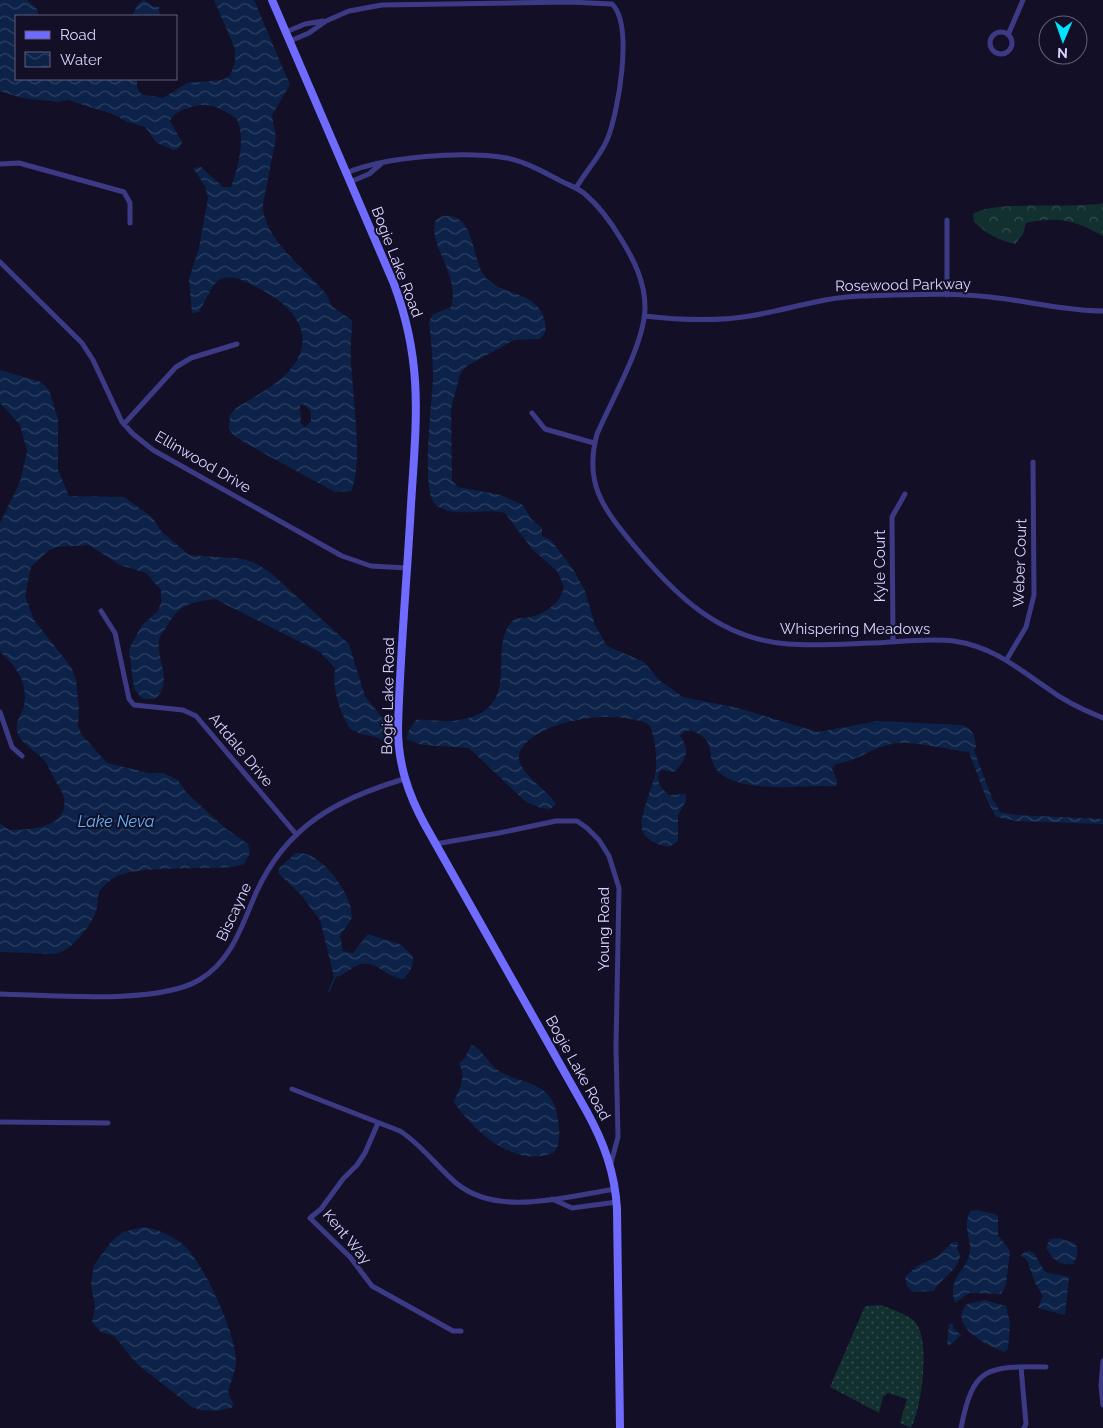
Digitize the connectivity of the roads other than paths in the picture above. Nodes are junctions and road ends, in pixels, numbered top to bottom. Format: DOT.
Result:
graph roads {
  1 [pos="272,0"];
  2 [pos="1022,0"];
  3 [pos="326,21"];
  4 [pos="286,32"];
  5 [pos="1008,36"];
  6 [pos="290,41"];
  7 [pos="382,163"];
  8 [pos="0,164"];
  9 [pos="346,172"];
  10 [pos="350,182"];
  11 [pos="576,188"];
  12 [pos="947,220"];
  13 [pos="130,223"];
  14 [pos="0,262"];
  15 [pos="947,295"];
  16 [pos="1103,311"];
  17 [pos="644,316"];
  18 [pos="237,344"];
  19 [pos="532,413"];
  20 [pos="124,424"];
  21 [pos="594,443"];
  22 [pos="1034,462"];
  23 [pos="905,494"];
  24 [pos="407,568"];
  25 [pos="101,611"];
  26 [pos="893,642"];
  27 [pos="1007,660"];
  28 [pos="0,712"];
  29 [pos="1103,718"];
  30 [pos="22,756"];
  31 [pos="404,780"];
  32 [pos="296,834"];
  33 [pos="435,844"];
  34 [pos="0,994"];
  35 [pos="292,1089"];
  36 [pos="0,1122"];
  37 [pos="378,1122"];
  38 [pos="108,1123"];
  39 [pos="610,1163"];
  40 [pos="616,1189"];
  41 [pos="552,1199"];
  42 [pos="617,1202"];
  43 [pos="460,1331"];
  44 [pos="1103,1361"];
  45 [pos="1021,1367"];
  46 [pos="1046,1367"];
  47 [pos="1103,1403"];
  48 [pos="620,1428"];
  49 [pos="961,1428"];
  50 [pos="1024,1428"];
  1 -- 4 [label="main road, Bogie Lake Road"];
  2 -- 5 [label="street"];
  3 -- 4 [label="street"];
  3 -- 6 [label="street"];
  3 -- 11 [label="street"];
  4 -- 6 [label="main road, Bogie Lake Road"];
  5 -- 5 [label="street"];
  6 -- 9 [label="main road, Bogie Lake Road"];
  7 -- 9 [label="street, Whispering Meadows"];
  7 -- 10 [label="street"];
  7 -- 11 [label="street, Whispering Meadows"];
  8 -- 13 [label="street"];
  9 -- 10 [label="main road, Bogie Lake Road"];
  10 -- 24 [label="main road, Bogie Lake Road"];
  11 -- 17 [label="street, Whispering Meadows"];
  12 -- 15 [label="street"];
  14 -- 20 [label="street, Ellinwood Drive"];
  15 -- 16 [label="street, Rosewood Parkway"];
  15 -- 17 [label="street, Rosewood Parkway"];
  17 -- 21 [label="street, Whispering Meadows"];
  18 -- 20 [label="street"];
  19 -- 21 [label="street"];
  20 -- 24 [label="street, Ellinwood Drive"];
  21 -- 26 [label="street, Whispering Meadows"];
  22 -- 27 [label="street, Weber Court"];
  23 -- 26 [label="street, Kyle Court"];
  24 -- 31 [label="main road, Bogie Lake Road"];
  25 -- 32 [label="street, Artdale Drive"];
  26 -- 27 [label="street, Whispering Meadows"];
  27 -- 29 [label="street, Whispering Meadows"];
  28 -- 30 [label="street"];
  31 -- 32 [label="street, Biscayne"];
  31 -- 33 [label="main road, Bogie Lake Road"];
  32 -- 34 [label="street, Biscayne"];
  33 -- 39 [label="main road, Bogie Lake Road"];
  33 -- 39 [label="street, Young Road"];
  35 -- 37 [label="street"];
  36 -- 38 [label="street"];
  37 -- 41 [label="street"];
  37 -- 43 [label="street, Kent Way"];
  39 -- 40 [label="main road, Bogie Lake Road"];
  40 -- 41 [label="street"];
  40 -- 42 [label="main road, Bogie Lake Road"];
  41 -- 42 [label="street"];
  42 -- 48 [label="main road, Bogie Lake Road"];
  44 -- 47 [label="street"];
  45 -- 46 [label="street"];
  45 -- 49 [label="street"];
  45 -- 50 [label="street"];
}
